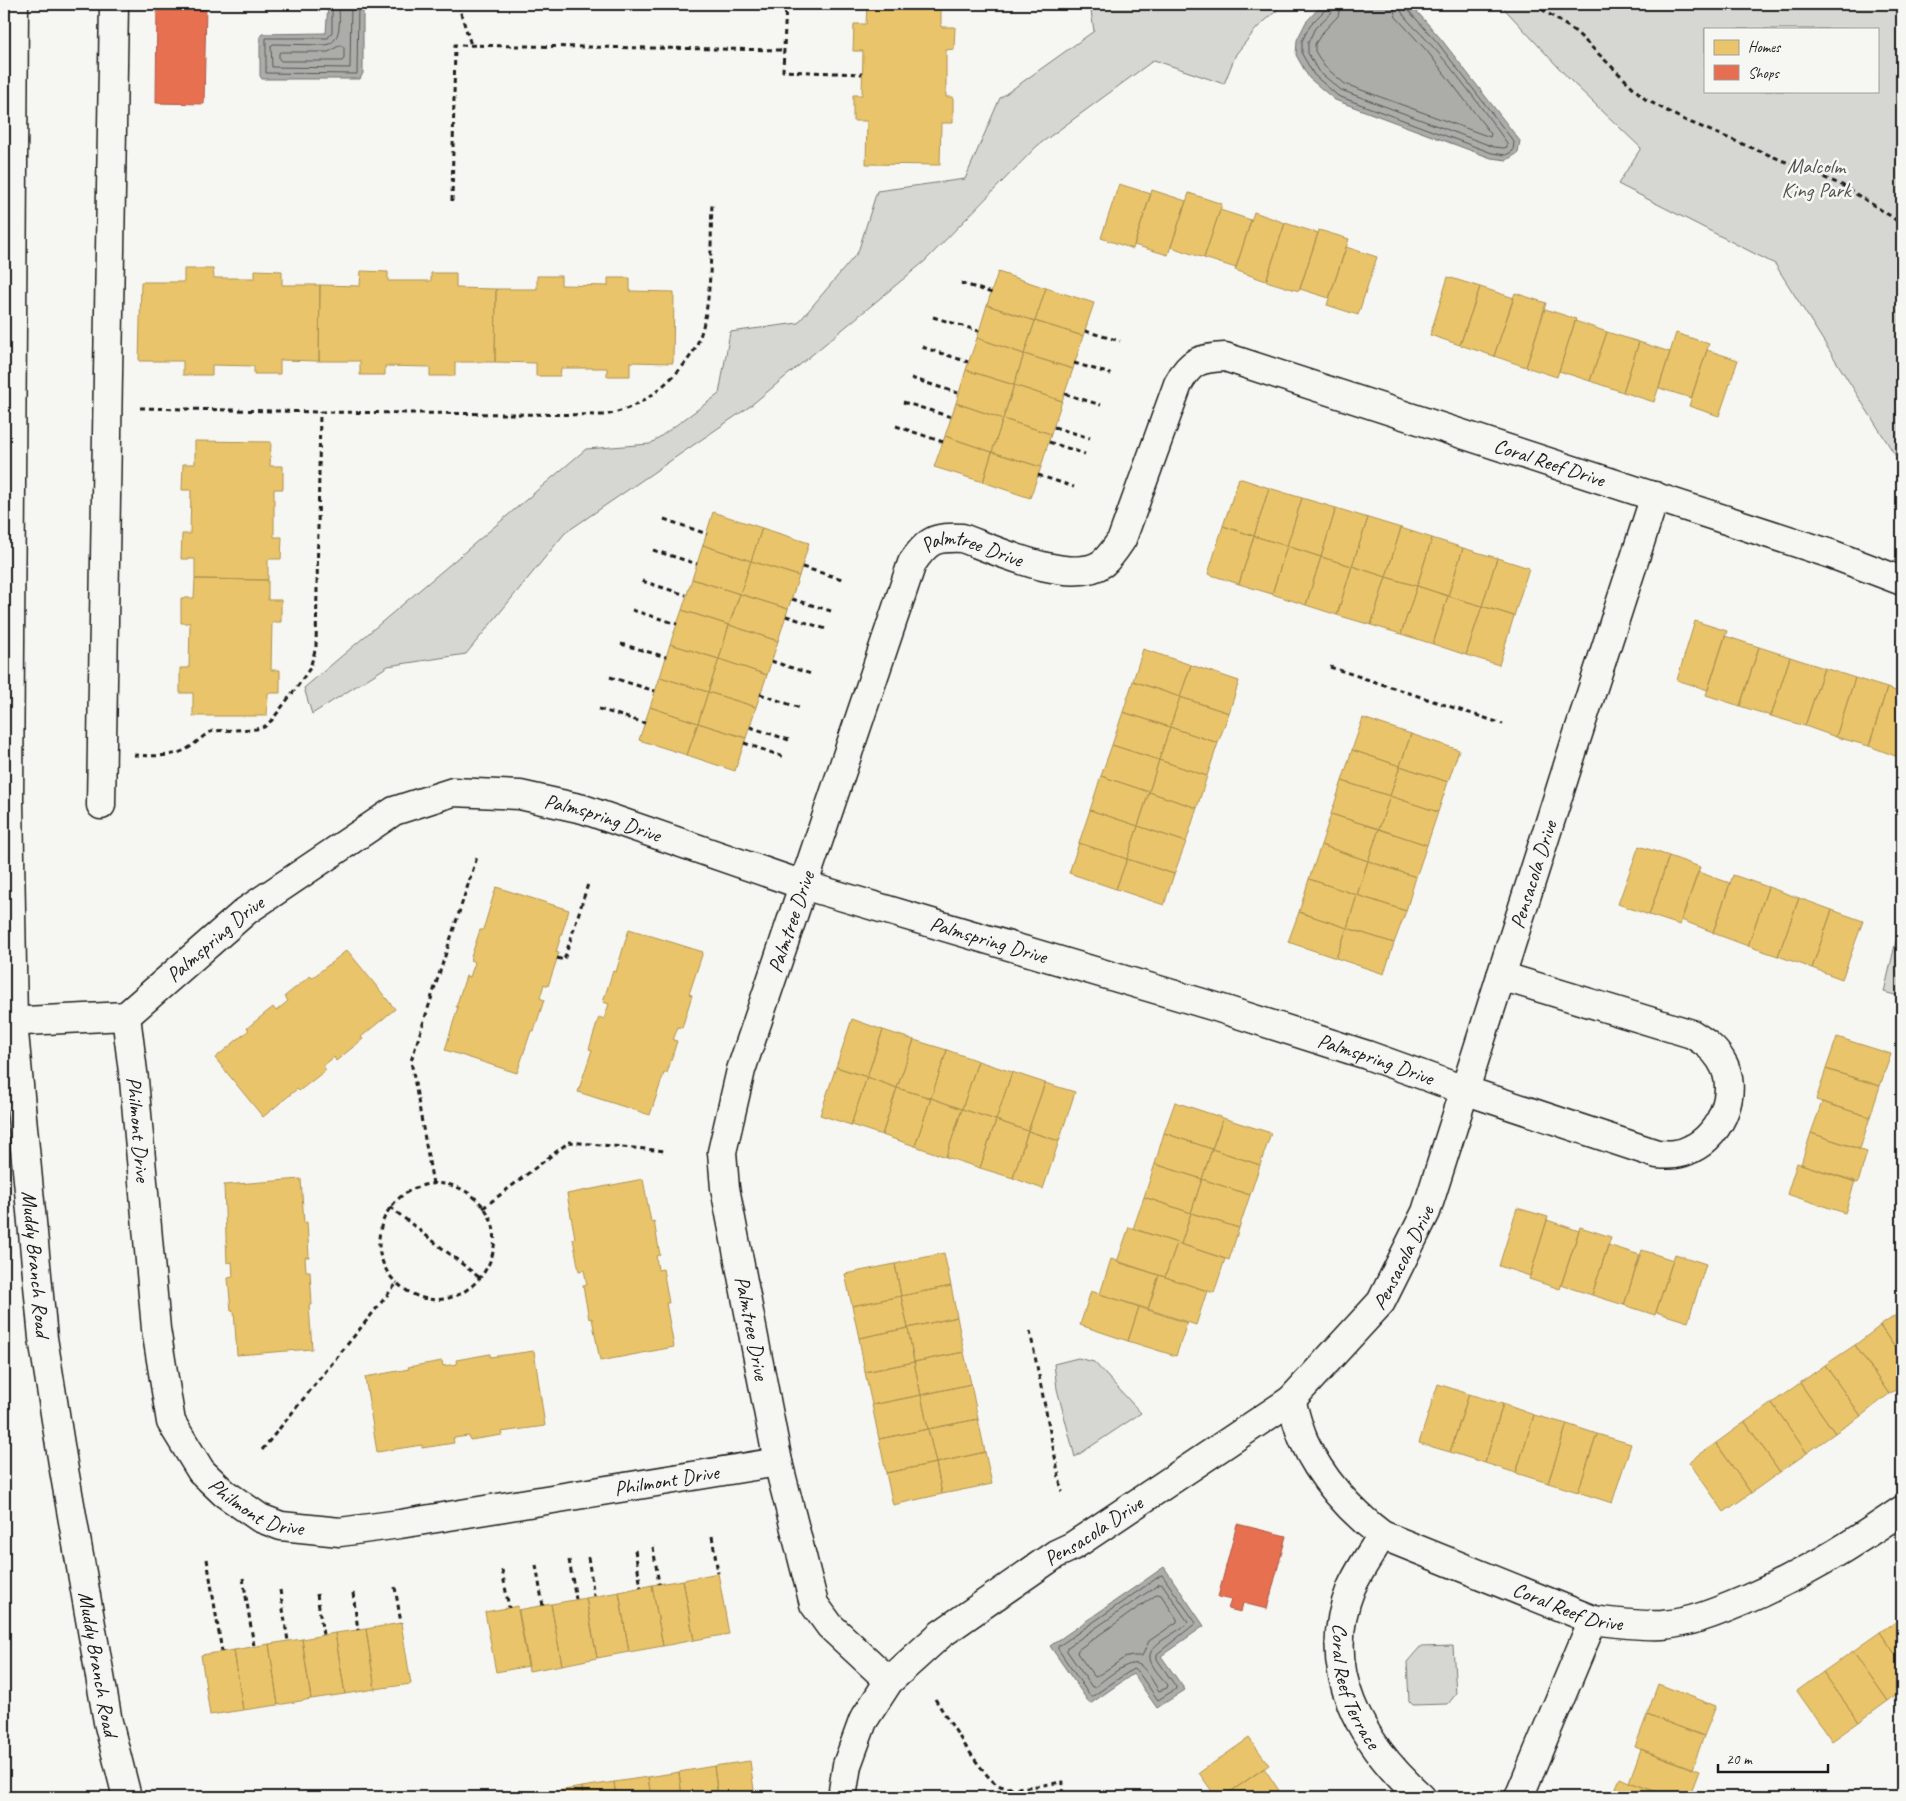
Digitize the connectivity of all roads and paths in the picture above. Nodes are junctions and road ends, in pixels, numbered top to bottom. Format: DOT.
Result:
graph roads {
  1 [pos="14,4"];
  2 [pos="114,4"];
  3 [pos="458,4"];
  4 [pos="786,4"];
  5 [pos="1534,4"];
  6 [pos="471,45"];
  7 [pos="784,50"];
  8 [pos="862,74"];
  9 [pos="452,201"];
  10 [pos="712,204"];
  11 [pos="1902,225"];
  12 [pos="961,283"];
  13 [pos="992,293"];
  14 [pos="932,317"];
  15 [pos="979,331"];
  16 [pos="1085,331"];
  17 [pos="1120,341"];
  18 [pos="922,347"];
  19 [pos="968,362"];
  20 [pos="1194,362"];
  21 [pos="1074,363"];
  22 [pos="1110,374"];
  23 [pos="911,378"];
  24 [pos="958,393"];
  25 [pos="1065,394"];
  26 [pos="904,402"];
  27 [pos="1101,405"];
  28 [pos="107,407"];
  29 [pos="320,412"];
  30 [pos="951,417"];
  31 [pos="896,426"];
  32 [pos="1054,427"];
  33 [pos="1090,438"];
  34 [pos="943,442"];
  35 [pos="1049,442"];
  36 [pos="1085,454"];
  37 [pos="1038,476"];
  38 [pos="1074,487"];
  39 [pos="1655,496"];
  40 [pos="664,518"];
  41 [pos="707,534"];
  42 [pos="653,550"];
  43 [pos="697,564"];
  44 [pos="802,567"];
  45 [pos="842,579"];
  46 [pos="642,581"];
  47 [pos="1902,581"];
  48 [pos="686,595"];
  49 [pos="792,599"];
  50 [pos="632,610"];
  51 [pos="831,611"];
  52 [pos="786,616"];
  53 [pos="677,624"];
  54 [pos="826,628"];
  55 [pos="621,644"];
  56 [pos="666,657"];
  57 [pos="771,662"];
  58 [pos="1330,667"];
  59 [pos="810,674"];
  60 [pos="610,677"];
  61 [pos="655,691"];
  62 [pos="760,694"];
  63 [pos="800,708"];
  64 [pos="599,709"];
  65 [pos="645,723"];
  66 [pos="1502,724"];
  67 [pos="750,727"];
  68 [pos="789,740"];
  69 [pos="744,744"];
  70 [pos="102,755"];
  71 [pos="784,757"];
  72 [pos="101,805"];
  73 [pos="477,857"];
  74 [pos="588,884"];
  75 [pos="803,885"];
  76 [pos="557,958"];
  77 [pos="1501,976"];
  78 [pos="126,1016"];
  79 [pos="8,1022"];
  80 [pos="1464,1090"];
  81 [pos="666,1151"];
  82 [pos="433,1184"];
  83 [pos="390,1206"];
  84 [pos="483,1208"];
  85 [pos="480,1278"];
  86 [pos="397,1283"];
  87 [pos="1030,1331"];
  88 [pos="1292,1400"];
  89 [pos="262,1450"];
  90 [pos="778,1462"];
  91 [pos="1062,1492"];
  92 [pos="1902,1510"];
  93 [pos="1382,1535"];
  94 [pos="712,1536"];
  95 [pos="653,1547"];
  96 [pos="635,1550"];
  97 [pos="588,1557"];
  98 [pos="207,1559"];
  99 [pos="569,1560"];
  100 [pos="536,1564"];
  101 [pos="502,1570"];
  102 [pos="718,1573"];
  103 [pos="243,1578"];
  104 [pos="659,1584"];
  105 [pos="395,1587"];
  106 [pos="641,1588"];
  107 [pos="280,1590"];
  108 [pos="353,1593"];
  109 [pos="317,1594"];
  110 [pos="594,1596"];
  111 [pos="576,1599"];
  112 [pos="543,1606"];
  113 [pos="509,1608"];
  114 [pos="1593,1620"];
  115 [pos="401,1623"];
  116 [pos="358,1630"];
  117 [pos="323,1635"];
  118 [pos="288,1641"];
  119 [pos="254,1646"];
  120 [pos="222,1652"];
  121 [pos="889,1681"];
  122 [pos="935,1699"];
  123 [pos="1062,1794"];
  124 [pos="127,1797"];
  125 [pos="842,1797"];
  126 [pos="1421,1797"];
  127 [pos="1519,1797"];
  1 -- 79 [label="street, Muddy Branch Road"];
  2 -- 28 [label="street"];
  3 -- 6 [label="path"];
  4 -- 7 [label="path"];
  5 -- 11 [label="path"];
  6 -- 7 [label="path"];
  6 -- 9 [label="path"];
  7 -- 8 [label="path"];
  10 -- 29 [label="path"];
  12 -- 13 [label="path"];
  14 -- 15 [label="path"];
  16 -- 17 [label="path"];
  18 -- 19 [label="path"];
  20 -- 39 [label="street, Coral Reef Drive"];
  20 -- 75 [label="street, Palmtree Drive"];
  21 -- 22 [label="path"];
  23 -- 24 [label="path"];
  25 -- 27 [label="path"];
  26 -- 30 [label="path"];
  28 -- 29 [label="path"];
  28 -- 70 [label="street"];
  29 -- 70 [label="path"];
  31 -- 34 [label="path"];
  32 -- 33 [label="path"];
  35 -- 36 [label="path"];
  37 -- 38 [label="path"];
  39 -- 47 [label="street, Coral Reef Drive"];
  39 -- 77 [label="street, Pensacola Drive"];
  40 -- 41 [label="path"];
  42 -- 43 [label="path"];
  44 -- 45 [label="path"];
  46 -- 48 [label="path"];
  49 -- 51 [label="path"];
  50 -- 53 [label="path"];
  52 -- 54 [label="path"];
  55 -- 56 [label="path"];
  57 -- 59 [label="path"];
  58 -- 66 [label="path"];
  60 -- 61 [label="path"];
  62 -- 63 [label="path"];
  64 -- 65 [label="path"];
  67 -- 68 [label="path"];
  69 -- 71 [label="path"];
  70 -- 72 [label="street"];
  73 -- 82 [label="path"];
  74 -- 76 [label="path"];
  75 -- 78 [label="street, Palmspring Drive"];
  75 -- 80 [label="street, Palmspring Drive"];
  75 -- 90 [label="street, Palmtree Drive"];
  77 -- 80 [label="street, Pensacola Drive"];
  77 -- 80 [label="street, Palmspring Drive"];
  78 -- 79 [label="street"];
  78 -- 90 [label="street, Philmont Drive"];
  79 -- 124 [label="street, Muddy Branch Road"];
  80 -- 88 [label="street, Pensacola Drive"];
  81 -- 84 [label="path"];
  82 -- 83 [label="path"];
  82 -- 84 [label="path"];
  83 -- 85 [label="path"];
  83 -- 86 [label="path"];
  84 -- 85 [label="path"];
  85 -- 86 [label="path"];
  86 -- 89 [label="path"];
  87 -- 91 [label="path"];
  88 -- 93 [label="street, Coral Reef Drive"];
  88 -- 121 [label="street, Pensacola Drive"];
  90 -- 121 [label="street, Palmtree Drive"];
  92 -- 114 [label="street, Coral Reef Drive"];
  93 -- 114 [label="street, Coral Reef Drive"];
  93 -- 126 [label="street, Coral Reef Terrace"];
  94 -- 102 [label="path"];
  95 -- 104 [label="path"];
  96 -- 106 [label="path"];
  97 -- 110 [label="path"];
  98 -- 120 [label="path"];
  99 -- 111 [label="path"];
  100 -- 112 [label="path"];
  101 -- 113 [label="path"];
  103 -- 119 [label="path"];
  105 -- 115 [label="path"];
  107 -- 118 [label="path"];
  108 -- 116 [label="path"];
  109 -- 117 [label="path"];
  114 -- 127 [label="street"];
  121 -- 125 [label="street, Pensacola Drive"];
  122 -- 123 [label="path"];
}
